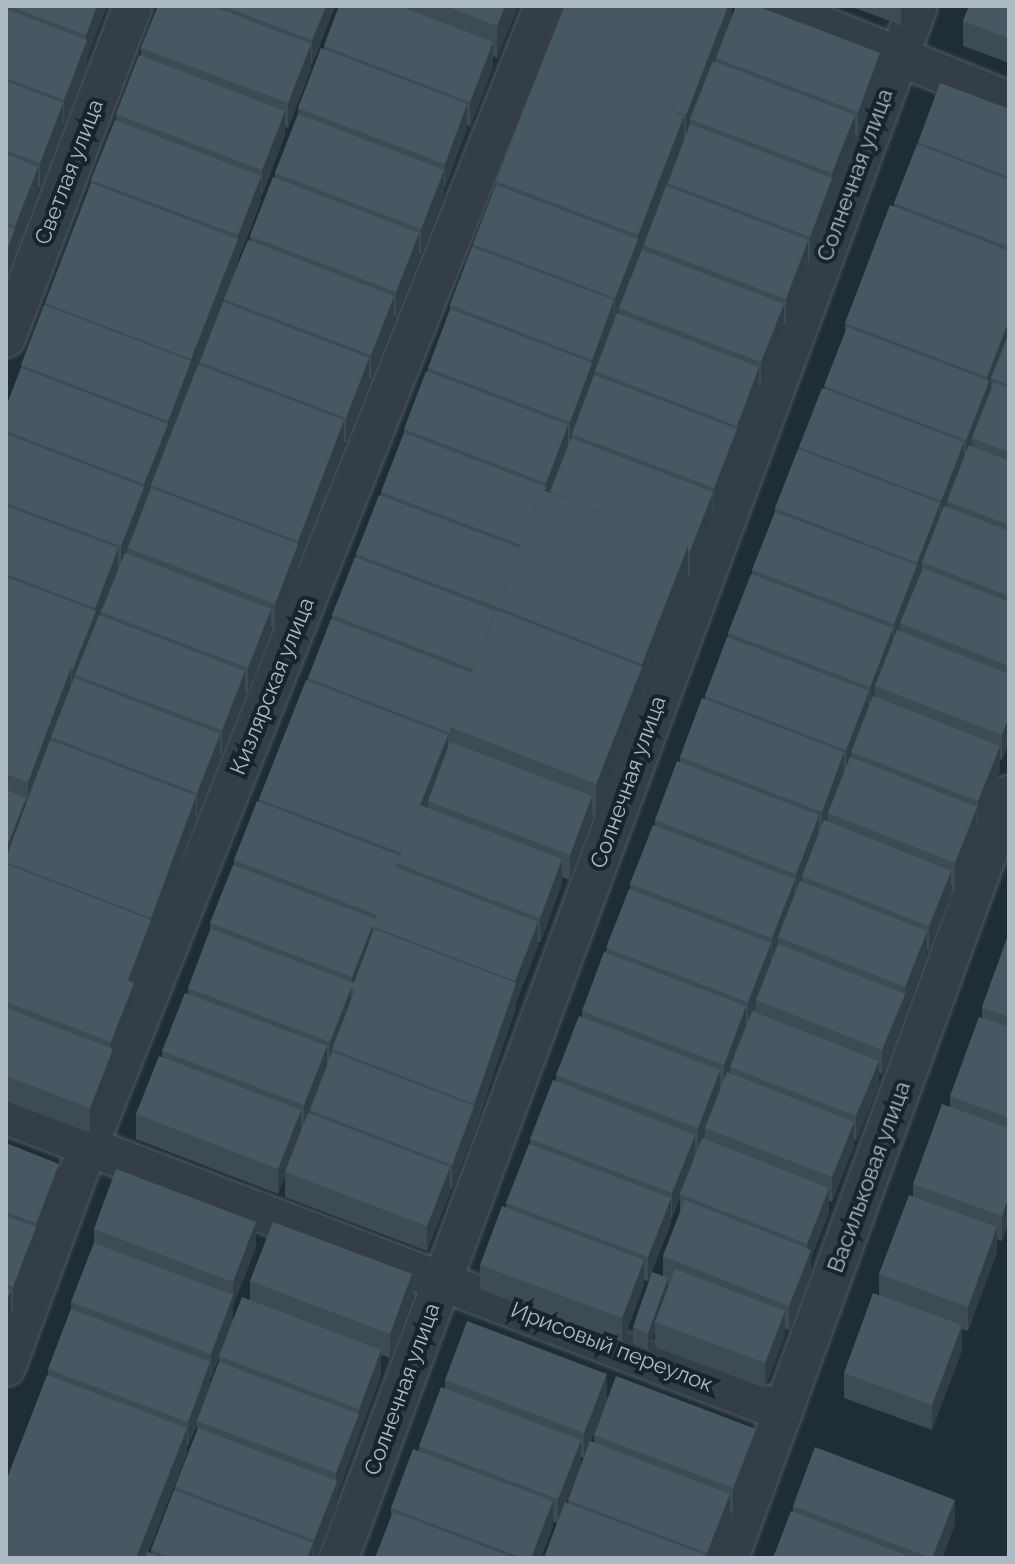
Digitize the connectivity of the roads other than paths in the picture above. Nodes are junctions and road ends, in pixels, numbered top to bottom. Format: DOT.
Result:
graph roads {
  1 [pos="133,6"];
  2 [pos="544,6"];
  3 [pos="774,6"];
  4 [pos="918,6"];
  5 [pos="899,56"];
  6 [pos="1009,101"];
  7 [pos="6,338"];
  8 [pos="1009,795"];
  9 [pos="6,1115"];
  10 [pos="88,1147"];
  11 [pos="442,1283"];
  12 [pos="6,1367"];
  13 [pos="783,1412"];
  14 [pos="339,1558"];
  15 [pos="729,1558"];
  1 -- 7 [label="street, Светлая улица"];
  2 -- 10 [label="street, Кизлярская улица"];
  3 -- 5 [label="street"];
  4 -- 5 [label="street, Солнечная улица"];
  5 -- 6 [label="street"];
  5 -- 11 [label="street, Солнечная улица"];
  8 -- 13 [label="street, Васильковая улица"];
  9 -- 10 [label="street, Ирисовый переулок"];
  10 -- 11 [label="street, Ирисовый переулок"];
  10 -- 12 [label="street, Кизлярская улица"];
  11 -- 13 [label="street, Ирисовый переулок"];
  11 -- 14 [label="street, Солнечная улица"];
  13 -- 15 [label="street, Васильковая улица"];
}
